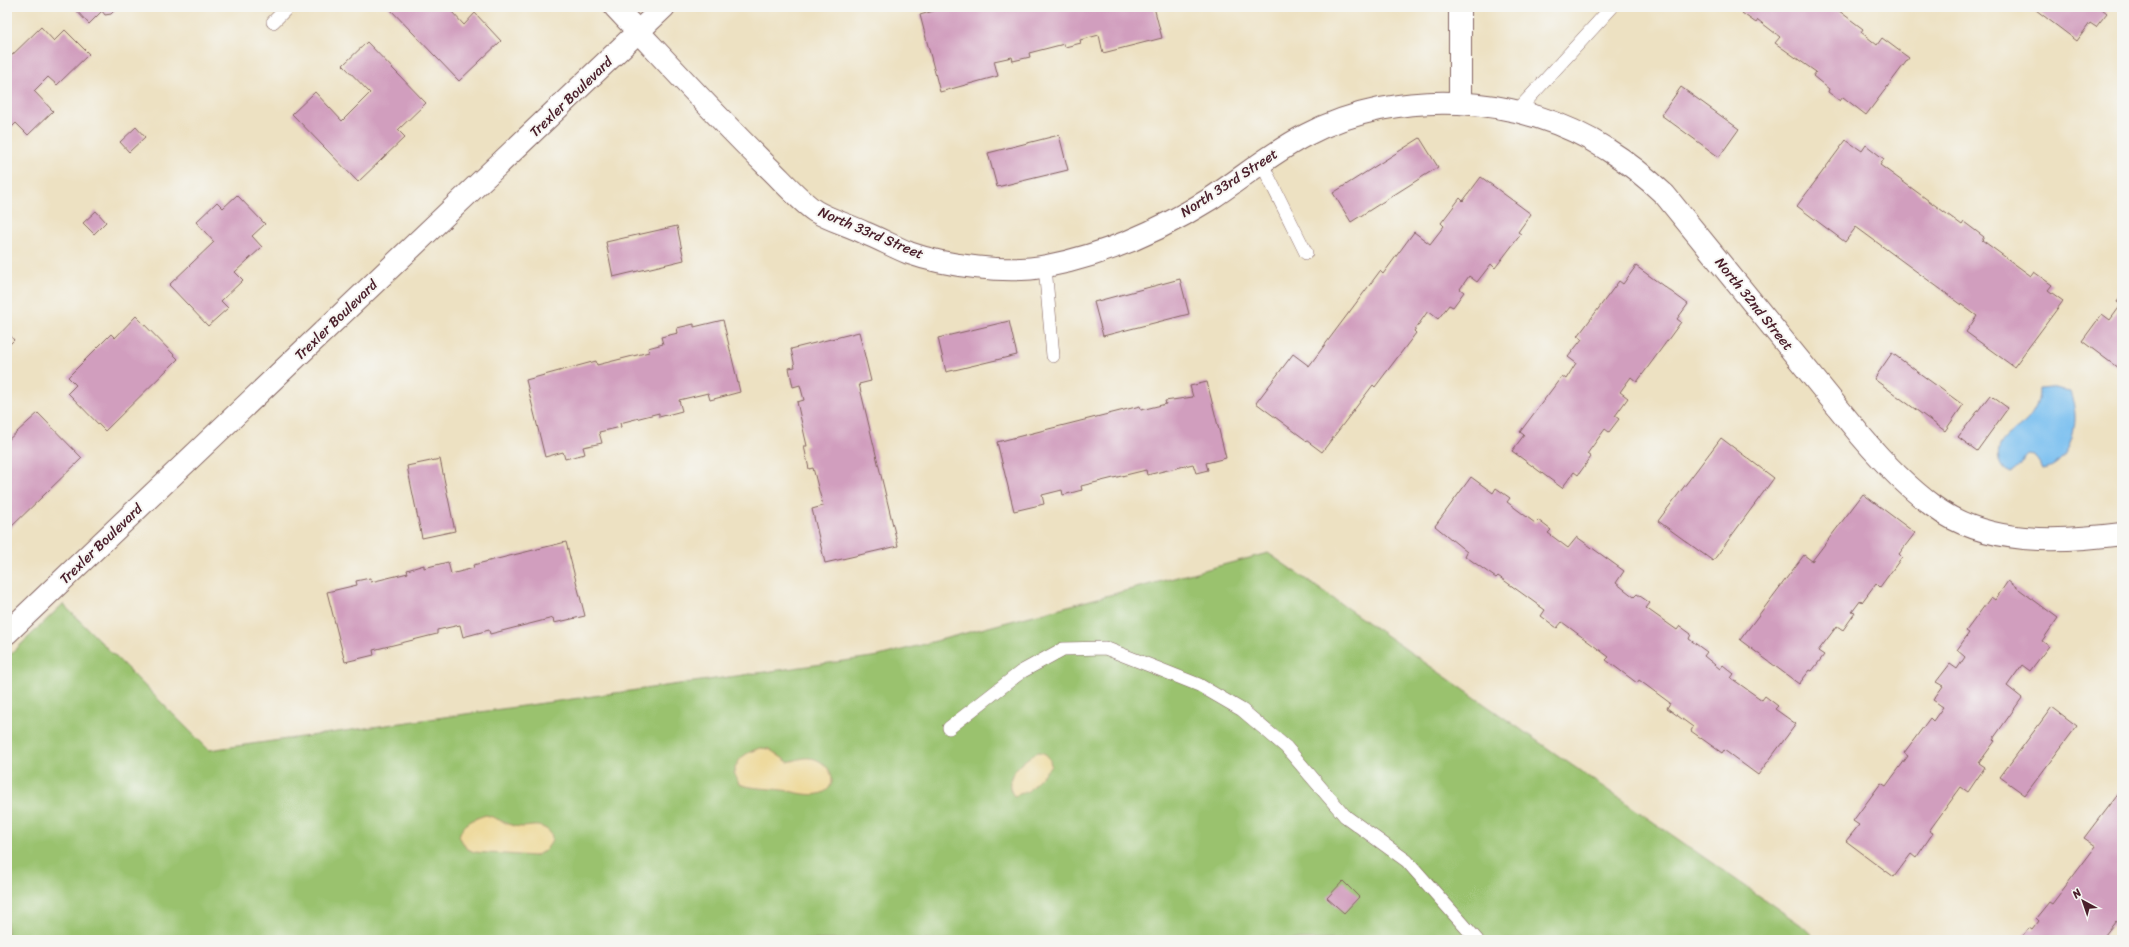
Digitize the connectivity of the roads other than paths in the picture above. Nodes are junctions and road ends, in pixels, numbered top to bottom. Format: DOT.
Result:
graph roads {
  1 [pos="288,7"];
  2 [pos="615,7"];
  3 [pos="664,7"];
  4 [pos="1460,7"];
  5 [pos="1612,7"];
  6 [pos="273,22"];
  7 [pos="638,32"];
  8 [pos="1460,103"];
  9 [pos="1517,111"];
  10 [pos="1261,162"];
  11 [pos="1306,253"];
  12 [pos="1045,267"];
  13 [pos="1053,356"];
  14 [pos="2122,534"];
  15 [pos="7,634"];
  16 [pos="949,728"];
  17 [pos="1477,940"];
  1 -- 6 [label="lane"];
  2 -- 7 [label="street, North 33rd Street"];
  3 -- 7 [label="street, Trexler Boulevard"];
  4 -- 8 [label="street"];
  5 -- 9 [label="lane"];
  7 -- 12 [label="street, North 33rd Street"];
  7 -- 15 [label="street, Trexler Boulevard"];
  8 -- 9 [label="street, North 32nd Street"];
  8 -- 10 [label="street, North 33rd Street"];
  9 -- 14 [label="street, North 32nd Street"];
  10 -- 11 [label="lane"];
  10 -- 12 [label="street, North 33rd Street"];
  12 -- 13 [label="lane"];
  16 -- 17 [label="lane"];
}
